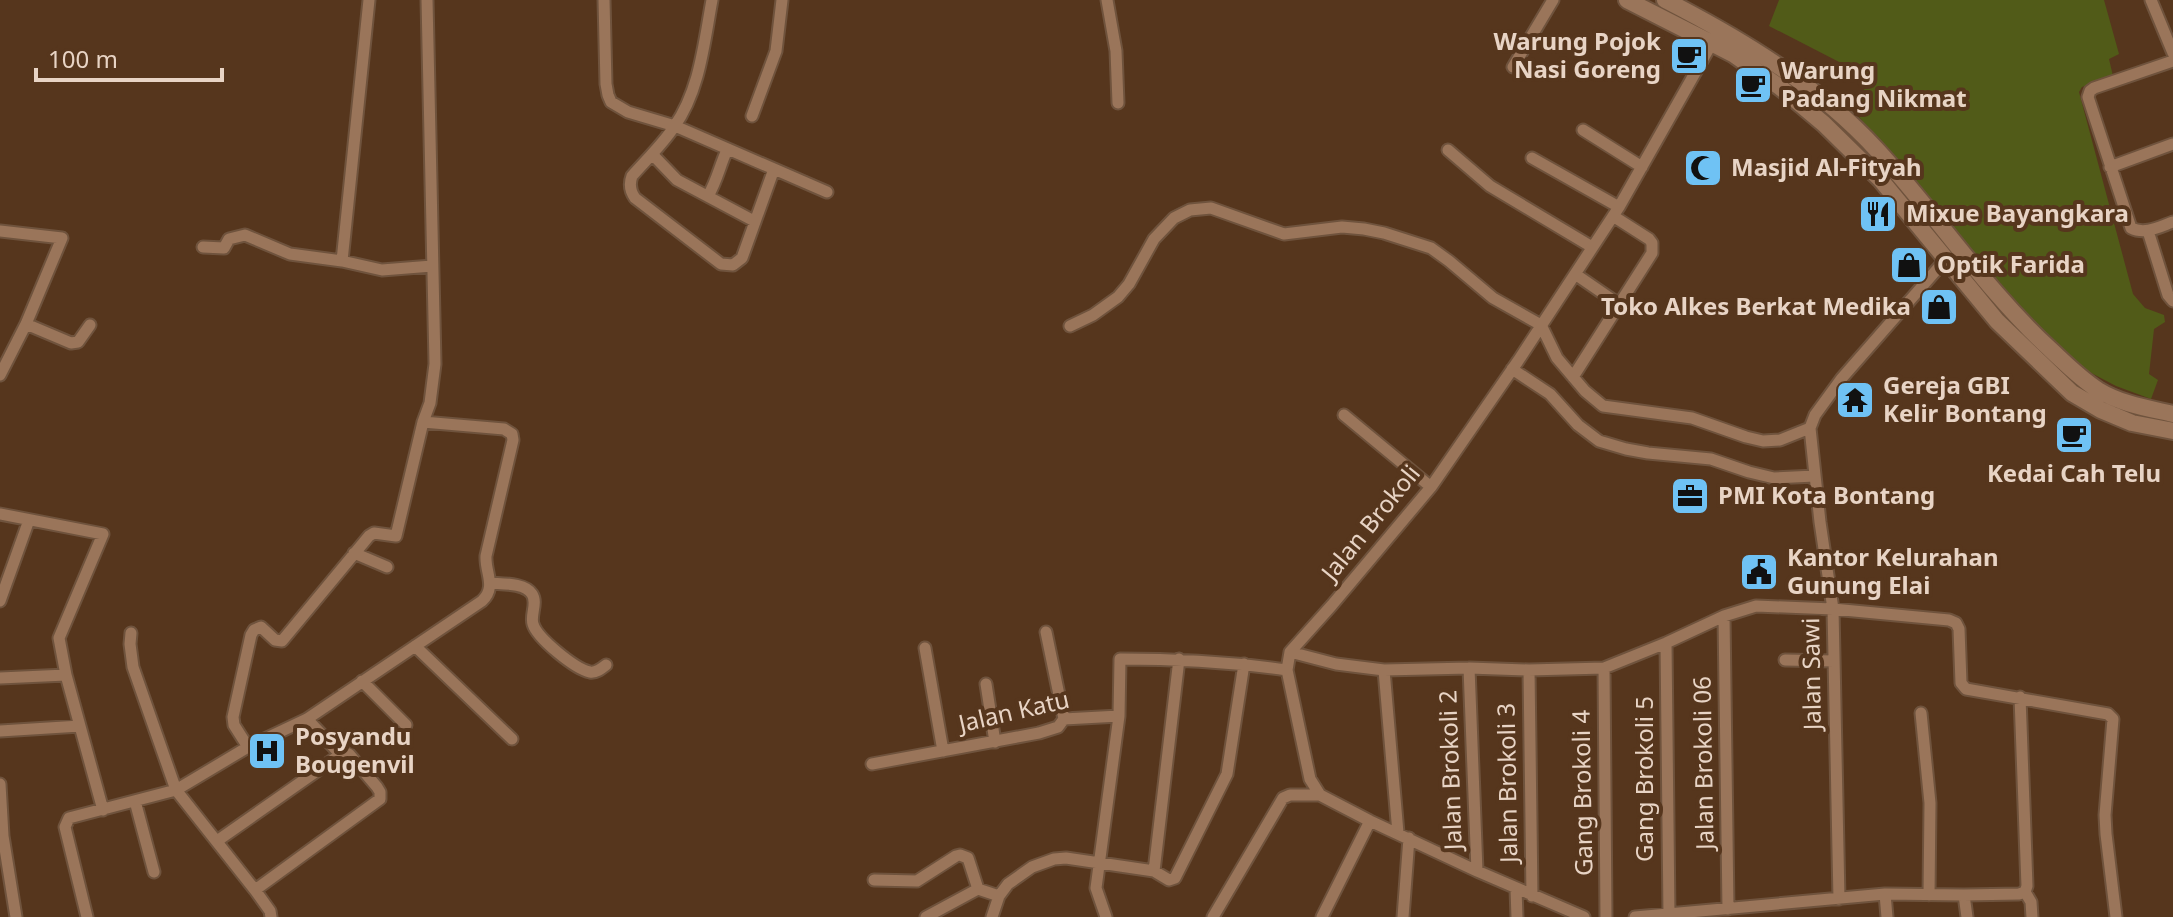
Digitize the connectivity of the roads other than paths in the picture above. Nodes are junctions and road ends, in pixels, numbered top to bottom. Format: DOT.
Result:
graph roads {
  1 [pos="369,0"];
  2 [pos="427,0"];
  3 [pos="604,0"];
  4 [pos="712,0"];
  5 [pos="782,0"];
  6 [pos="1107,0"];
  7 [pos="1553,0"];
  8 [pos="1627,0"];
  9 [pos="1665,0"];
  10 [pos="2151,0"];
  11 [pos="1712,43"];
  12 [pos="2173,53"];
  13 [pos="2173,61"];
  14 [pos="1513,67"];
  15 [pos="1118,103"];
  16 [pos="752,116"];
  17 [pos="675,126"];
  18 [pos="1583,130"];
  19 [pos="2173,144"];
  20 [pos="727,150"];
  21 [pos="1448,150"];
  22 [pos="652,154"];
  23 [pos="1532,158"];
  24 [pos="1642,167"];
  25 [pos="2110,167"];
  26 [pos="774,169"];
  27 [pos="827,192"];
  28 [pos="708,196"];
  29 [pos="1616,211"];
  30 [pos="754,221"];
  31 [pos="2173,222"];
  32 [pos="0,231"];
  33 [pos="2148,231"];
  34 [pos="203,247"];
  35 [pos="1592,247"];
  36 [pos="1946,259"];
  37 [pos="342,261"];
  38 [pos="432,266"];
  39 [pos="1575,274"];
  40 [pos="1982,276"];
  41 [pos="1968,287"];
  42 [pos="2173,301"];
  43 [pos="1620,305"];
  44 [pos="2010,309"];
  45 [pos="1997,321"];
  46 [pos="26,324"];
  47 [pos="90,325"];
  48 [pos="1541,325"];
  49 [pos="1070,326"];
  50 [pos="1515,365"];
  51 [pos="0,375"];
  52 [pos="1573,377"];
  53 [pos="2173,414"];
  54 [pos="1344,415"];
  55 [pos="423,422"];
  56 [pos="2173,431"];
  57 [pos="1810,432"];
  58 [pos="1815,476"];
  59 [pos="1431,487"];
  60 [pos="0,514"];
  61 [pos="29,520"];
  62 [pos="354,553"];
  63 [pos="387,567"];
  64 [pos="491,583"];
  65 [pos="0,601"];
  66 [pos="1833,609"];
  67 [pos="1724,616"];
  68 [pos="1046,632"];
  69 [pos="131,633"];
  70 [pos="1666,643"];
  71 [pos="415,646"];
  72 [pos="925,648"];
  73 [pos="1290,652"];
  74 [pos="1179,659"];
  75 [pos="1785,660"];
  76 [pos="1834,661"];
  77 [pos="1244,664"];
  78 [pos="606,665"];
  79 [pos="1469,668"];
  80 [pos="1604,668"];
  81 [pos="1287,670"];
  82 [pos="1384,670"];
  83 [pos="1529,670"];
  84 [pos="66,675"];
  85 [pos="0,678"];
  86 [pos="362,681"];
  87 [pos="986,684"];
  88 [pos="2020,697"];
  89 [pos="1921,713"];
  90 [pos="1119,716"];
  91 [pos="307,719"];
  92 [pos="1064,719"];
  93 [pos="406,725"];
  94 [pos="80,726"];
  95 [pos="0,731"];
  96 [pos="512,739"];
  97 [pos="995,742"];
  98 [pos="248,747"];
  99 [pos="943,751"];
  100 [pos="340,754"];
  101 [pos="872,764"];
  102 [pos="0,784"];
  103 [pos="176,790"];
  104 [pos="1320,795"];
  105 [pos="135,801"];
  106 [pos="103,810"];
  107 [pos="1370,821"];
  108 [pos="1404,835"];
  109 [pos="217,841"];
  110 [pos="1100,868"];
  111 [pos="1154,871"];
  112 [pos="1477,871"];
  113 [pos="154,872"];
  114 [pos="874,880"];
  115 [pos="978,889"];
  116 [pos="1516,889"];
  117 [pos="255,890"];
  118 [pos="2025,892"];
  119 [pos="1885,894"];
  120 [pos="1929,895"];
  121 [pos="1964,895"];
  122 [pos="999,896"];
  123 [pos="1532,896"];
  124 [pos="1839,899"];
  125 [pos="1728,909"];
  126 [pos="1669,915"];
  127 [pos="16,917"];
  128 [pos="87,917"];
  129 [pos="271,917"];
  130 [pos="926,917"];
  131 [pos="992,917"];
  132 [pos="1106,917"];
  133 [pos="1213,917"];
  134 [pos="1322,917"];
  135 [pos="1403,917"];
  136 [pos="1517,917"];
  137 [pos="1584,917"];
  138 [pos="1606,917"];
  139 [pos="1635,917"];
  140 [pos="1887,917"];
  141 [pos="1967,917"];
  142 [pos="2032,917"];
  143 [pos="2116,917"];
  1 -- 37 [label="street"];
  2 -- 38 [label="street"];
  3 -- 17 [label="street"];
  4 -- 17 [label="street"];
  5 -- 16 [label="street"];
  6 -- 15 [label="street"];
  7 -- 14 [label="street"];
  8 -- 11 [label="main road"];
  9 -- 40 [label="main road"];
  10 -- 12 [label="street"];
  11 -- 24 [label="street, Jalan Brokoli"];
  11 -- 36 [label="main road"];
  13 -- 25 [label="street"];
  17 -- 20 [label="street"];
  17 -- 22 [label="street"];
  18 -- 24 [label="street"];
  19 -- 25 [label="street"];
  20 -- 26 [label="street"];
  20 -- 28 [label="street"];
  21 -- 35 [label="street"];
  22 -- 28 [label="street"];
  22 -- 30 [label="street"];
  23 -- 29 [label="street"];
  24 -- 29 [label="street, Jalan Brokoli"];
  25 -- 33 [label="street"];
  26 -- 27 [label="street"];
  26 -- 30 [label="street"];
  28 -- 30 [label="street"];
  29 -- 35 [label="street, Jalan Brokoli"];
  29 -- 43 [label="street"];
  31 -- 33 [label="street"];
  32 -- 46 [label="street"];
  33 -- 42 [label="street"];
  34 -- 37 [label="street"];
  35 -- 39 [label="street, Jalan Brokoli"];
  36 -- 41 [label="main road"];
  36 -- 57 [label="street"];
  37 -- 38 [label="street"];
  38 -- 55 [label="street"];
  39 -- 43 [label="street"];
  39 -- 48 [label="street, Jalan Brokoli"];
  40 -- 41 [label="main road"];
  40 -- 44 [label="main road"];
  41 -- 45 [label="main road"];
  43 -- 52 [label="street"];
  44 -- 45 [label="main road"];
  44 -- 53 [label="main road"];
  45 -- 56 [label="main road"];
  46 -- 47 [label="street"];
  46 -- 51 [label="street"];
  48 -- 49 [label="street"];
  48 -- 50 [label="street, Jalan Brokoli"];
  48 -- 52 [label="street"];
  50 -- 58 [label="street"];
  50 -- 59 [label="street, Jalan Brokoli"];
  52 -- 57 [label="street"];
  54 -- 59 [label="street"];
  55 -- 62 [label="street"];
  55 -- 64 [label="street"];
  57 -- 58 [label="street, Jalan Sawi"];
  58 -- 66 [label="street, Jalan Sawi"];
  59 -- 73 [label="street, Jalan Brokoli"];
  60 -- 61 [label="street"];
  61 -- 65 [label="street"];
  61 -- 84 [label="street"];
  62 -- 63 [label="street"];
  62 -- 98 [label="street"];
  64 -- 71 [label="street"];
  64 -- 78 [label="street"];
  66 -- 67 [label="street"];
  66 -- 76 [label="street, Jalan Sawi"];
  66 -- 88 [label="street"];
  67 -- 70 [label="street"];
  67 -- 125 [label="street, Jalan Brokoli 06"];
  68 -- 92 [label="street"];
  69 -- 103 [label="street"];
  70 -- 80 [label="street"];
  70 -- 126 [label="street, Gang Brokoli 5"];
  71 -- 86 [label="street"];
  71 -- 96 [label="street"];
  72 -- 99 [label="street"];
  73 -- 81 [label="street"];
  73 -- 82 [label="street"];
  74 -- 77 [label="street"];
  74 -- 90 [label="street"];
  74 -- 111 [label="street"];
  75 -- 76 [label="street"];
  76 -- 124 [label="street, Jalan Sawi"];
  77 -- 81 [label="street"];
  77 -- 111 [label="street"];
  79 -- 82 [label="street"];
  79 -- 83 [label="street"];
  79 -- 112 [label="street, Jalan Brokoli 2"];
  80 -- 83 [label="street"];
  80 -- 138 [label="street, Gang Brokoli 4"];
  81 -- 104 [label="street"];
  82 -- 108 [label="street"];
  83 -- 123 [label="street, Jalan Brokoli 3"];
  84 -- 85 [label="street"];
  84 -- 94 [label="street"];
  86 -- 91 [label="street"];
  86 -- 93 [label="street"];
  87 -- 97 [label="street"];
  88 -- 118 [label="street"];
  88 -- 143 [label="street"];
  89 -- 120 [label="street"];
  90 -- 92 [label="street, Jalan Katu"];
  90 -- 110 [label="street"];
  91 -- 98 [label="street"];
  91 -- 100 [label="street"];
  92 -- 97 [label="street, Jalan Katu"];
  94 -- 95 [label="street"];
  94 -- 106 [label="street"];
  97 -- 99 [label="street, Jalan Katu"];
  98 -- 103 [label="street"];
  99 -- 101 [label="street, Jalan Katu"];
  100 -- 109 [label="street"];
  100 -- 117 [label="street"];
  102 -- 127 [label="street"];
  103 -- 105 [label="street"];
  103 -- 109 [label="street"];
  104 -- 107 [label="street"];
  104 -- 133 [label="street"];
  105 -- 106 [label="street"];
  105 -- 113 [label="street"];
  106 -- 128 [label="street"];
  107 -- 108 [label="street"];
  107 -- 134 [label="street"];
  108 -- 112 [label="street"];
  108 -- 135 [label="street"];
  109 -- 117 [label="street"];
  110 -- 111 [label="street"];
  110 -- 122 [label="street"];
  110 -- 132 [label="street"];
  112 -- 116 [label="street"];
  114 -- 115 [label="street"];
  115 -- 122 [label="street"];
  115 -- 130 [label="street"];
  116 -- 123 [label="street"];
  116 -- 136 [label="street"];
  117 -- 129 [label="street"];
  118 -- 121 [label="street"];
  118 -- 142 [label="street"];
  119 -- 120 [label="street"];
  119 -- 124 [label="street"];
  119 -- 140 [label="street"];
  120 -- 121 [label="street"];
  121 -- 141 [label="street"];
  122 -- 131 [label="street"];
  123 -- 137 [label="street"];
  124 -- 125 [label="street"];
  125 -- 126 [label="street"];
  126 -- 139 [label="street"];
}
